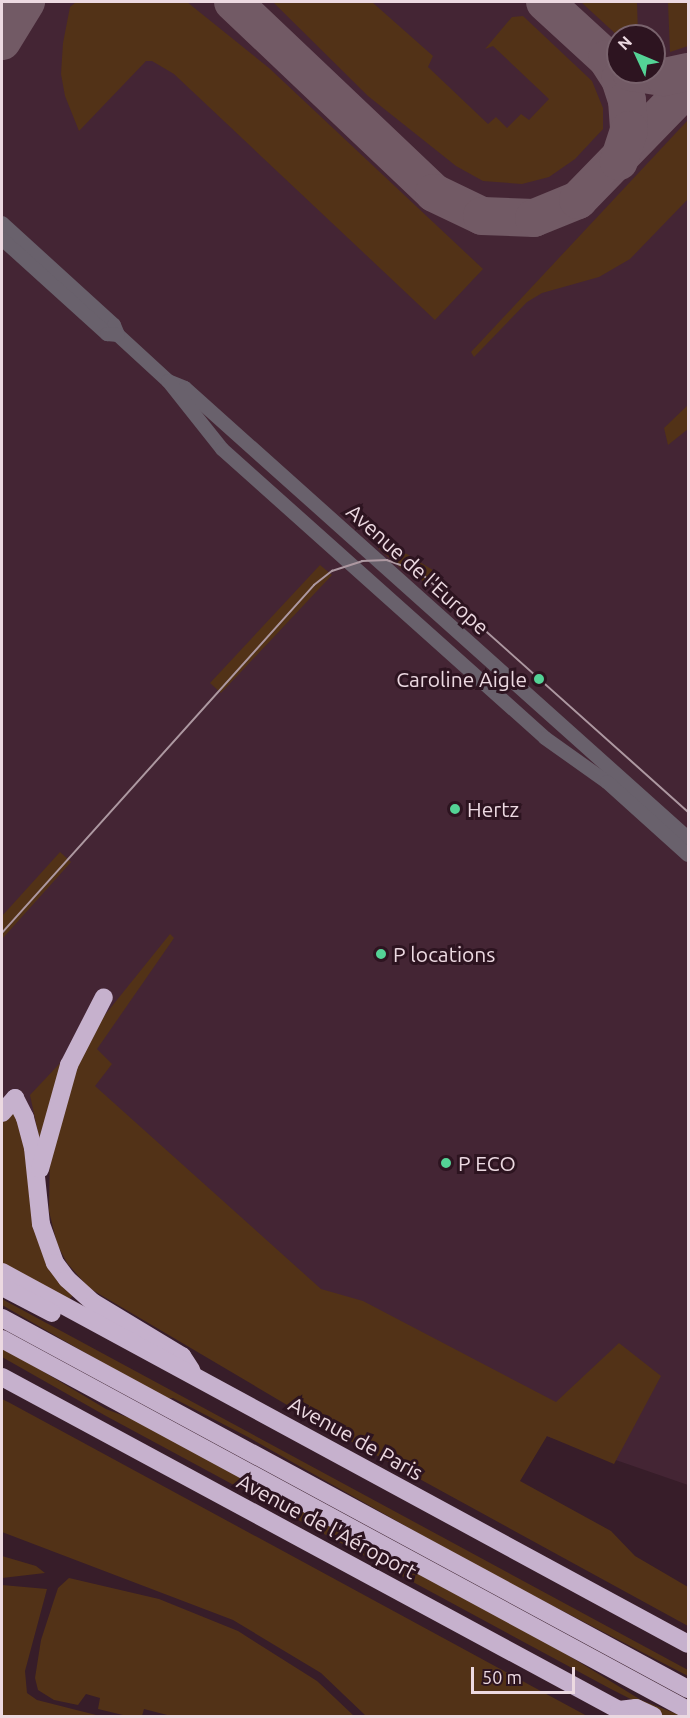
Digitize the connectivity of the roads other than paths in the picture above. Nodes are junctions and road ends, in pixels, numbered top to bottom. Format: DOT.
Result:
graph roads {
  1 [pos="2,224"];
  2 [pos="2,240"];
  3 [pos="118,335"];
  4 [pos="168,381"];
  5 [pos="344,531"];
  6 [pos="330,547"];
  7 [pos="688,838"];
  8 [pos="688,855"];
  9 [pos="104,998"];
  10 [pos="2,1113"];
  11 [pos="37,1186"];
  12 [pos="2,1272"];
  13 [pos="2,1287"];
  14 [pos="2,1318"];
  15 [pos="2,1339"];
  16 [pos="2,1363"];
  17 [pos="2,1377"];
  18 [pos="195,1377"];
  19 [pos="157,1460"];
  20 [pos="688,1644"];
  21 [pos="688,1689"];
  22 [pos="688,1710"];
  23 [pos="625,1713"];
  24 [pos="653,1716"];
  1 -- 3 [label="street, Avenue de l'Europe"];
  2 -- 3 [label="street, Avenue de l'Europe"];
  3 -- 4 [label="street, Avenue de l'Europe"];
  4 -- 5 [label="street, Avenue de l'Europe"];
  4 -- 6 [label="street, Avenue de l'Europe"];
  5 -- 6 [label="street"];
  5 -- 7 [label="street, Avenue de l'Europe"];
  6 -- 8 [label="street, Avenue de l'Europe"];
  9 -- 11 [label="highway"];
  10 -- 11 [label="highway"];
  11 -- 18 [label="highway"];
  12 -- 18 [label="highway, Avenue de Paris"];
  13 -- 18 [label="highway"];
  14 -- 21 [label="highway"];
  15 -- 22 [label="highway"];
  16 -- 19 [label="highway"];
  17 -- 19 [label="highway, Avenue de l'Aéroport"];
  18 -- 20 [label="highway, Avenue de Paris"];
  19 -- 23 [label="highway, Avenue de l'Aéroport"];
  23 -- 24 [label="highway"];
}
